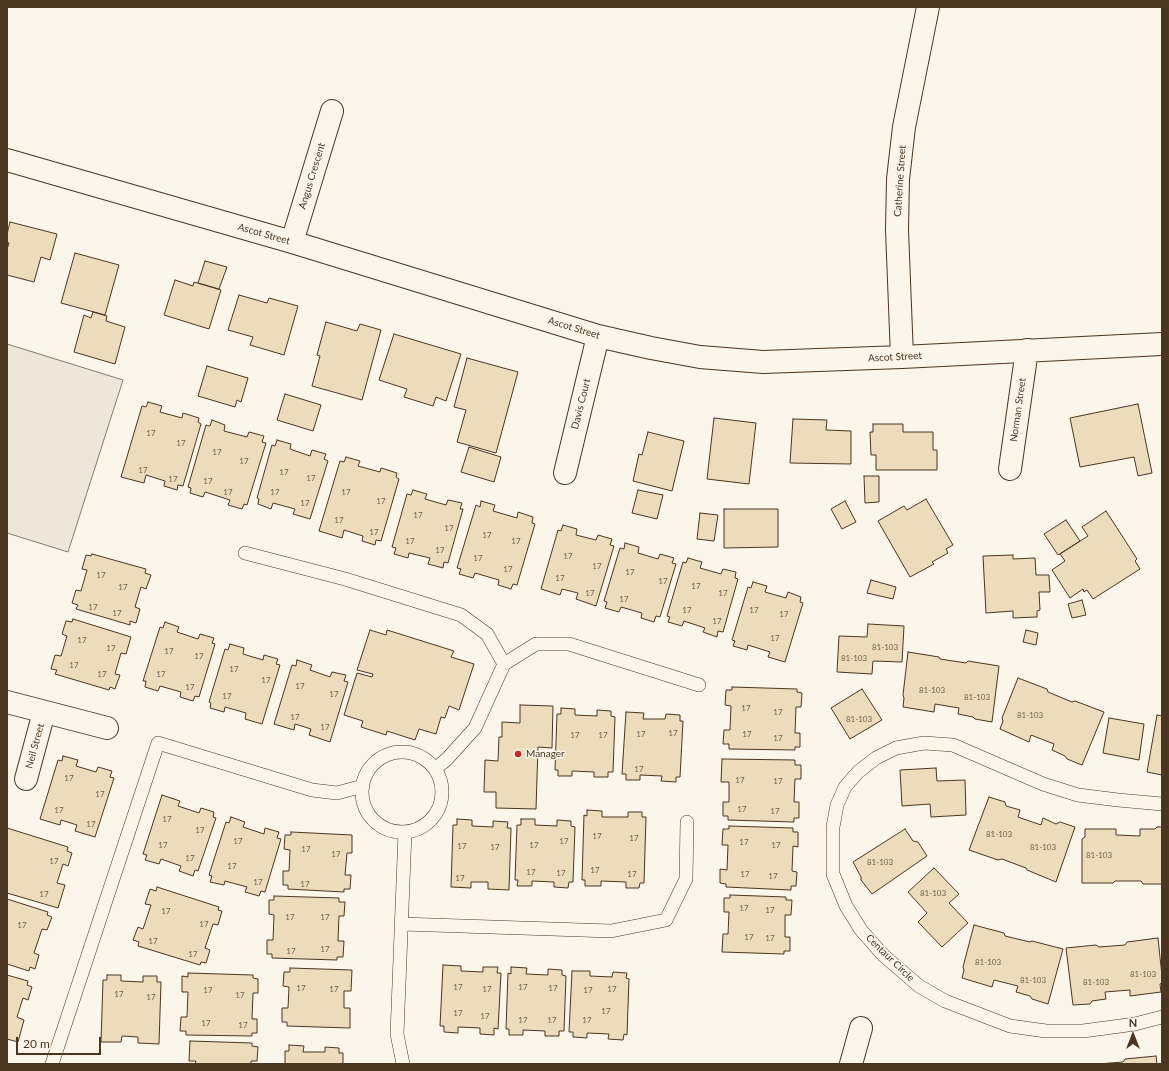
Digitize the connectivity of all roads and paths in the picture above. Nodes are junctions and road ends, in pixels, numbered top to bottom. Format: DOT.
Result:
graph roads {
  1 [pos="928,7"];
  2 [pos="332,111"];
  3 [pos="7,160"];
  4 [pos="292,242"];
  5 [pos="598,336"];
  6 [pos="1162,344"];
  7 [pos="1027,350"];
  8 [pos="902,357"];
  9 [pos="1010,469"];
  10 [pos="565,473"];
  11 [pos="245,553"];
  12 [pos="504,664"];
  13 [pos="700,685"];
  14 [pos="7,702"];
  15 [pos="44,712"];
  16 [pos="106,728"];
  17 [pos="435,769"];
  18 [pos="26,779"];
  19 [pos="362,786"];
  20 [pos="1162,804"];
  21 [pos="687,822"];
  22 [pos="405,832"];
  23 [pos="402,924"];
  24 [pos="1162,1017"];
  25 [pos="861,1028"];
  26 [pos="52,1064"];
  27 [pos="403,1064"];
  28 [pos="851,1064"];
  1 -- 8 [label="street, Catherine Street"];
  2 -- 4 [label="street, Angus Crescent"];
  3 -- 4 [label="street, Ascot Street"];
  4 -- 5 [label="street, Ascot Street"];
  5 -- 8 [label="street, Ascot Street"];
  5 -- 10 [label="street, Davis Court"];
  6 -- 7 [label="street, Ascot Street"];
  7 -- 8 [label="street, Ascot Street"];
  7 -- 9 [label="street, Norman Street"];
  11 -- 12 [label="lane"];
  12 -- 13 [label="lane"];
  12 -- 17 [label="lane"];
  14 -- 15 [label="street, Neil Street"];
  15 -- 16 [label="street, Neil Street"];
  15 -- 18 [label="street, Neil Street"];
  17 -- 19 [label="lane"];
  17 -- 22 [label="lane"];
  19 -- 22 [label="lane"];
  19 -- 26 [label="lane"];
  20 -- 24 [label="lane, Centaur Circle"];
  21 -- 23 [label="lane"];
  22 -- 23 [label="lane"];
  23 -- 27 [label="lane"];
  25 -- 28 [label="street"];
}
